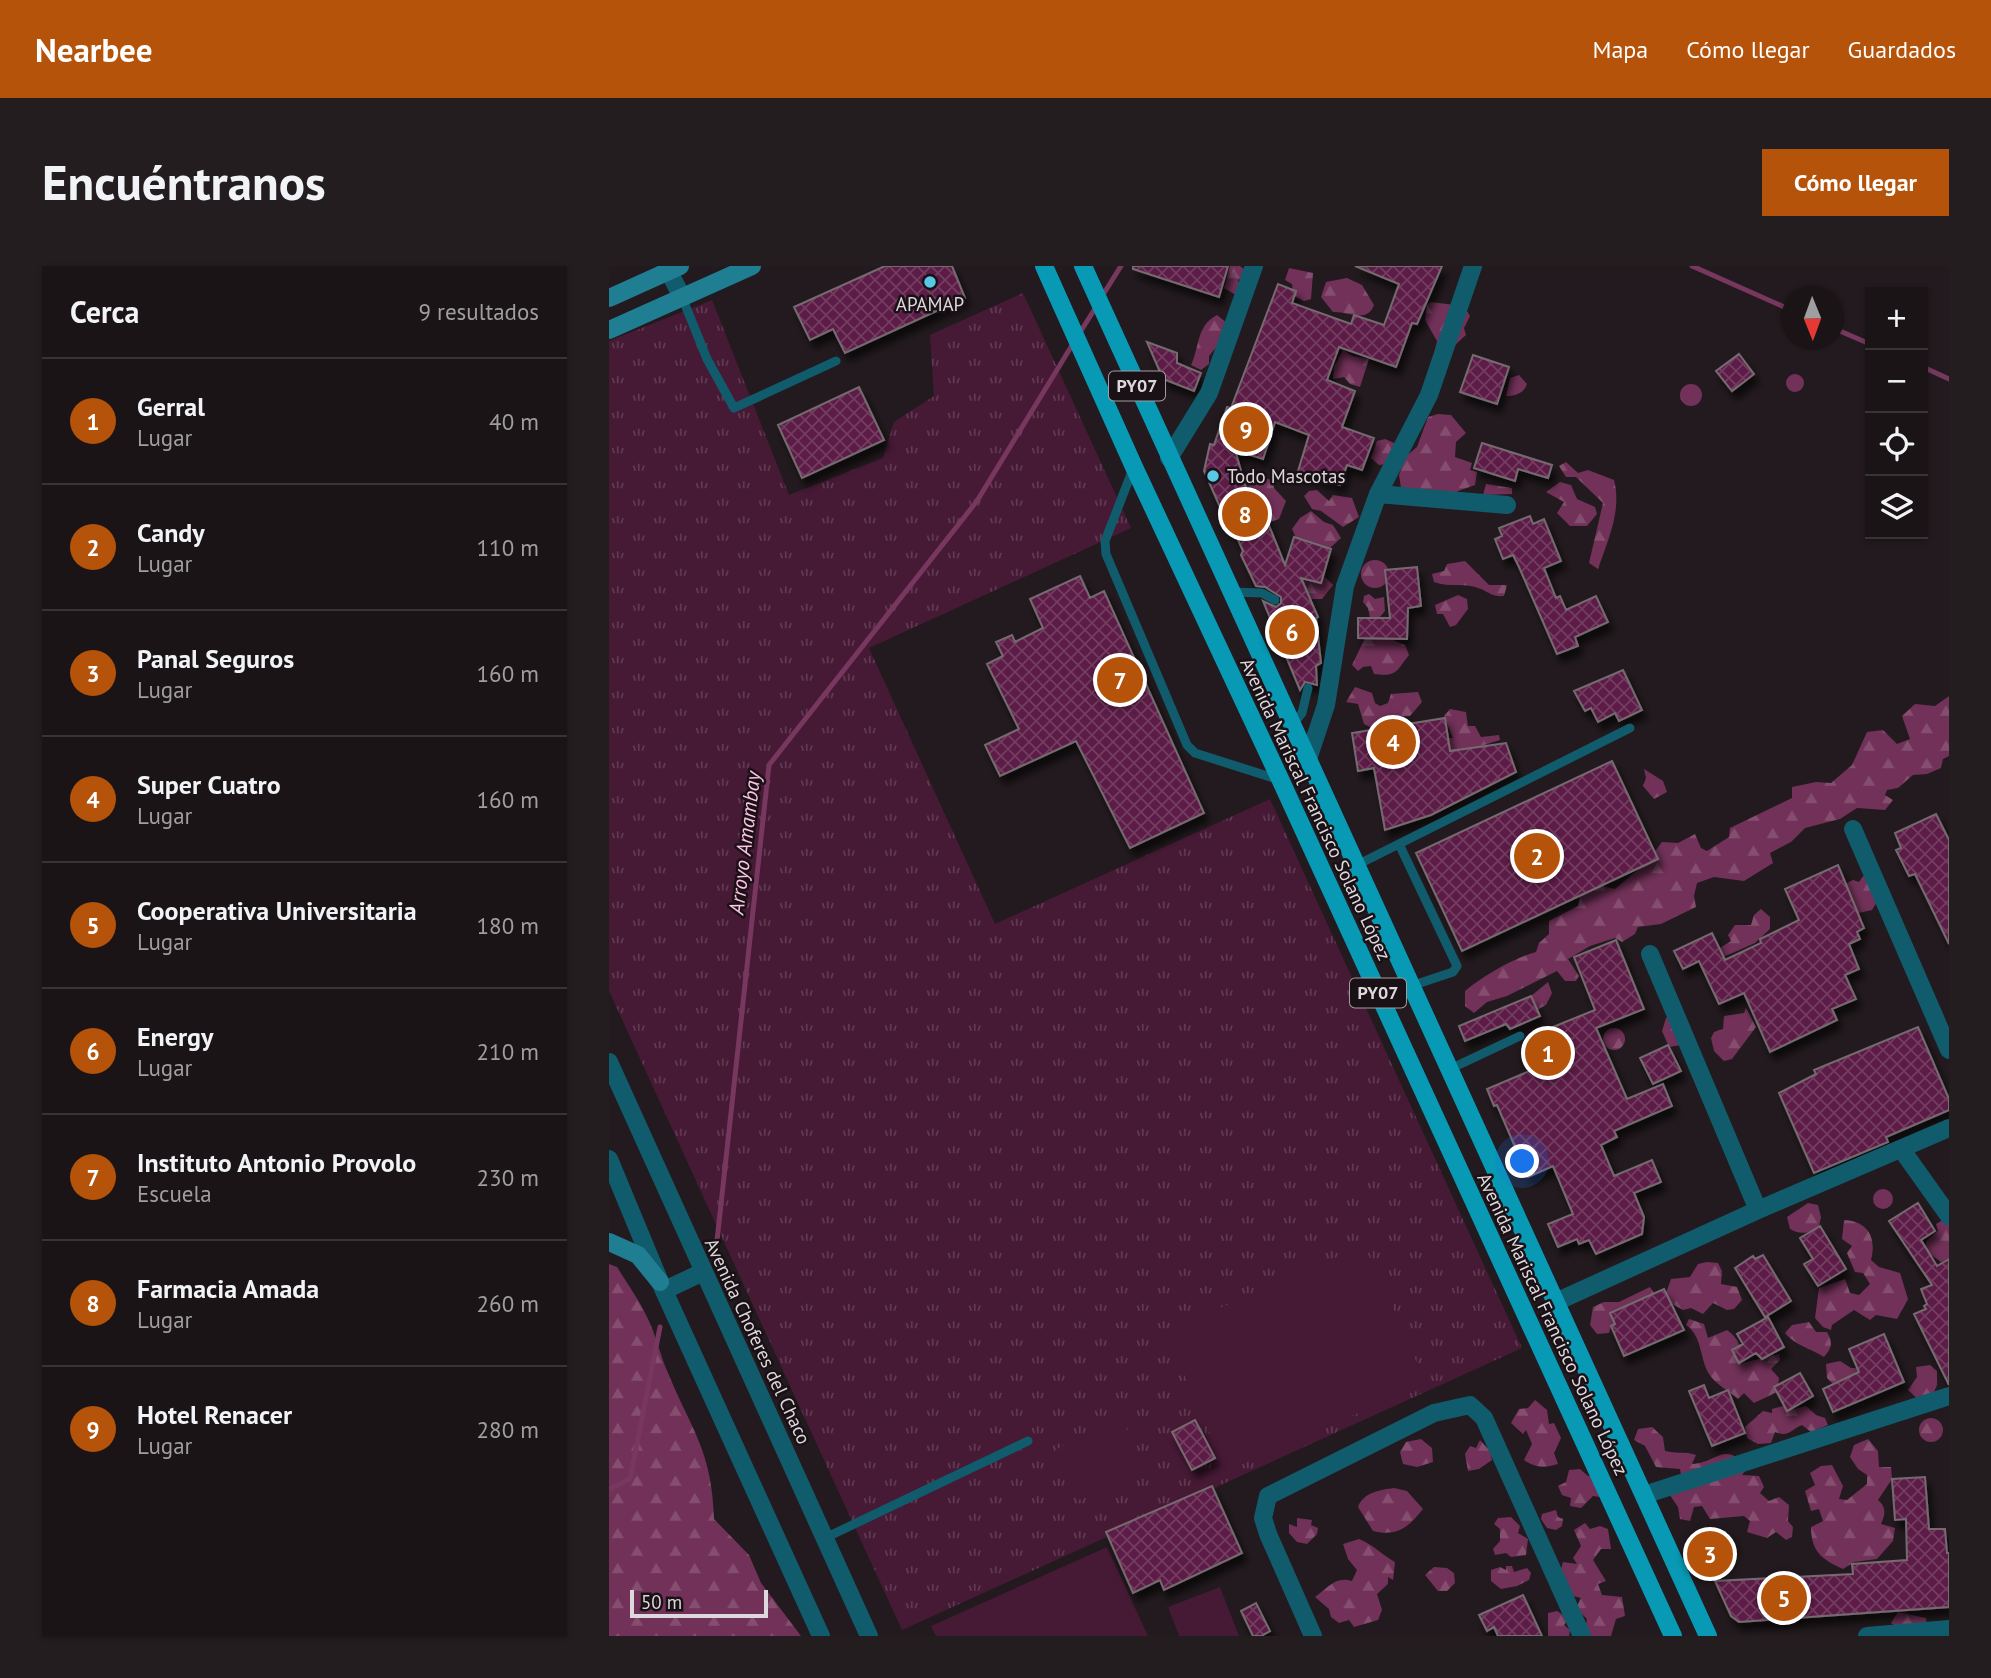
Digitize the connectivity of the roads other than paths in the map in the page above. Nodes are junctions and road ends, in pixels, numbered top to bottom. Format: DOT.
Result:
graph roads {
  1 [pos="752,266"];
  2 [pos="1044,266"];
  3 [pos="1083,266"];
  4 [pos="1254,266"];
  5 [pos="1473,266"];
  6 [pos="671,268"];
  7 [pos="682,297"];
  8 [pos="609,298"];
  9 [pos="609,330"];
  10 [pos="836,362"];
  11 [pos="1169,458"];
  12 [pos="1134,467"];
  13 [pos="1378,494"];
  14 [pos="1507,505"];
  15 [pos="1230,592"];
  16 [pos="1275,600"];
  17 [pos="1308,688"];
  18 [pos="1292,725"];
  19 [pos="1630,728"];
  20 [pos="1308,759"];
  21 [pos="1281,780"];
  22 [pos="1853,829"];
  23 [pos="1399,844"];
  24 [pos="1355,866"];
  25 [pos="1650,954"];
  26 [pos="1411,986"];
  27 [pos="1520,1036"];
  28 [pos="1949,1049"];
  29 [pos="1450,1069"];
  30 [pos="611,1070"];
  31 [pos="1949,1128"];
  32 [pos="1902,1150"];
  33 [pos="609,1158"];
  34 [pos="1758,1210"];
  35 [pos="1949,1216"];
  36 [pos="609,1241"];
  37 [pos="703,1272"];
  38 [pos="662,1286"];
  39 [pos="1558,1301"];
  40 [pos="1949,1396"];
  41 [pos="1028,1441"];
  42 [pos="1644,1495"];
  43 [pos="825,1538"];
  44 [pos="1949,1629"];
  45 [pos="821,1636"];
  46 [pos="869,1636"];
  47 [pos="1313,1636"];
  48 [pos="1582,1636"];
  49 [pos="1673,1636"];
  50 [pos="1708,1636"];
  51 [pos="1867,1636"];
  1 -- 7 [label="street"];
  2 -- 12 [label="main road, Avenida Mariscal Francisco Solano López / PY07"];
  3 -- 11 [label="main road, Avenida Mariscal Francisco Solano López / PY07"];
  4 -- 11 [label="street"];
  5 -- 13 [label="street"];
  6 -- 7 [label="street"];
  6 -- 8 [label="street"];
  7 -- 9 [label="street"];
  7 -- 10 [label="lane"];
  11 -- 15 [label="main road, Avenida Mariscal Francisco Solano López / PY07"];
  12 -- 21 [label="main road, Avenida Mariscal Francisco Solano López / PY07"];
  12 -- 21 [label="lane"];
  13 -- 14 [label="street"];
  13 -- 20 [label="street"];
  15 -- 16 [label="lane"];
  15 -- 18 [label="main road, Avenida Mariscal Francisco Solano López / PY07"];
  17 -- 18 [label="lane"];
  18 -- 20 [label="main road, Avenida Mariscal Francisco Solano López / PY07"];
  19 -- 23 [label="lane"];
  20 -- 24 [label="main road, Avenida Mariscal Francisco Solano López / PY07"];
  21 -- 49 [label="main road, Avenida Mariscal Francisco Solano López / PY07"];
  22 -- 28 [label="street"];
  23 -- 24 [label="lane"];
  23 -- 26 [label="lane"];
  24 -- 26 [label="main road, Avenida Mariscal Francisco Solano López / PY07"];
  25 -- 34 [label="street"];
  26 -- 29 [label="main road, Avenida Mariscal Francisco Solano López / PY07"];
  27 -- 29 [label="lane"];
  29 -- 39 [label="main road, Avenida Mariscal Francisco Solano López / PY07"];
  30 -- 37 [label="street, Avenida Choferes del Chaco"];
  31 -- 32 [label="street"];
  32 -- 34 [label="street"];
  32 -- 35 [label="street"];
  33 -- 38 [label="street"];
  34 -- 39 [label="street"];
  36 -- 38 [label="street"];
  37 -- 38 [label="street"];
  37 -- 43 [label="street, Avenida Choferes del Chaco"];
  38 -- 45 [label="street"];
  39 -- 42 [label="main road, Avenida Mariscal Francisco Solano López / PY07"];
  40 -- 42 [label="street"];
  41 -- 43 [label="lane"];
  42 -- 50 [label="main road, Avenida Mariscal Francisco Solano López / PY07"];
  43 -- 46 [label="street, Avenida Choferes del Chaco"];
  44 -- 51 [label="street"];
  47 -- 48 [label="street"];
}
